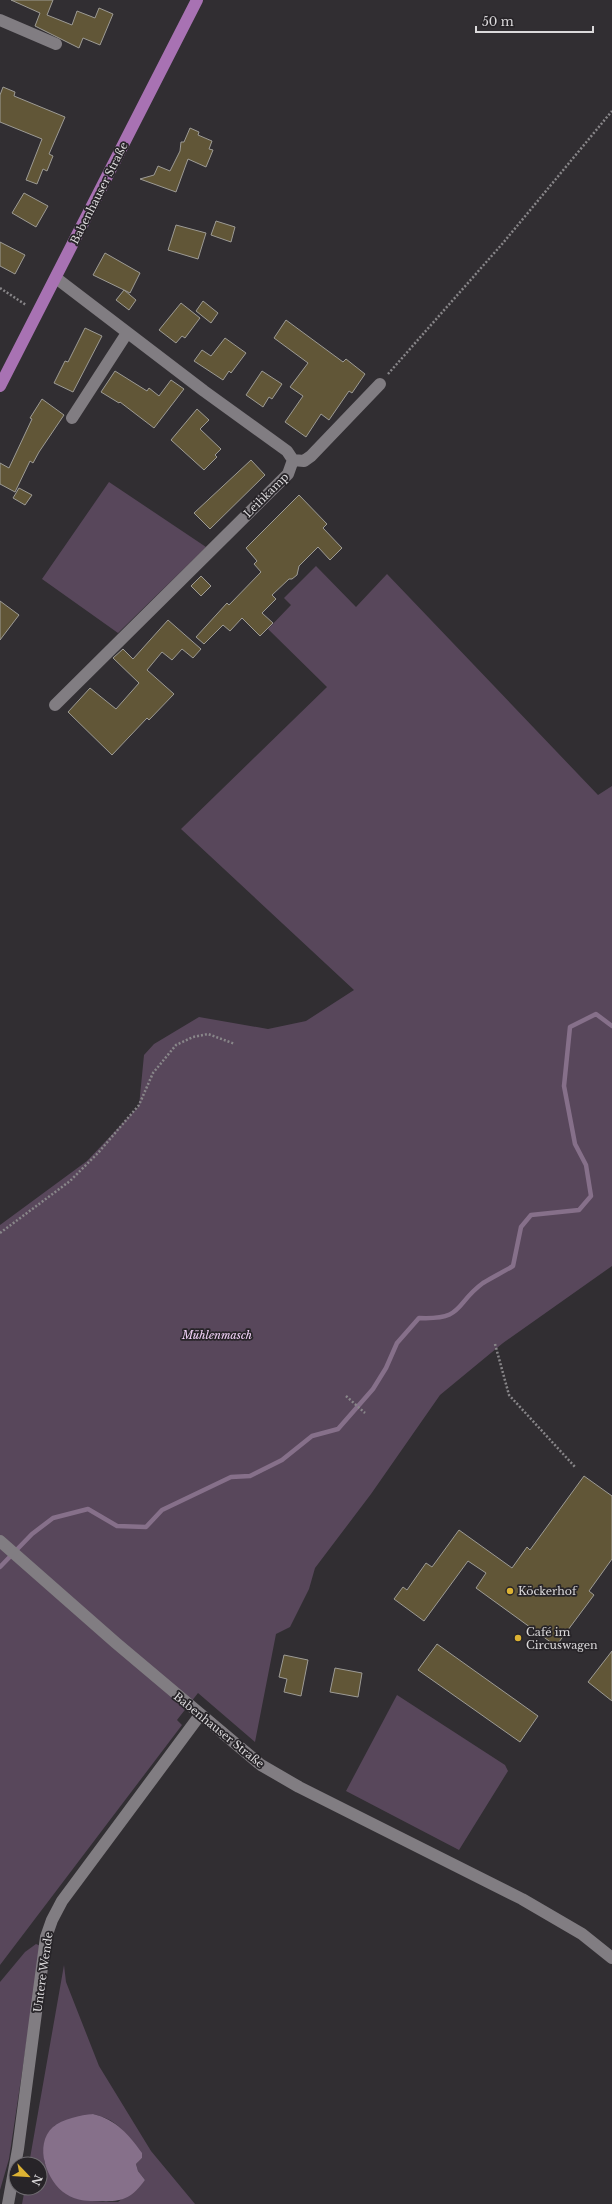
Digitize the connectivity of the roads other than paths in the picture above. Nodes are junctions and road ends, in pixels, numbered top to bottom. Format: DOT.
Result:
graph roads {
  1 [pos="197,0"];
  2 [pos="0,20"];
  3 [pos="56,44"];
  4 [pos="56,278"];
  5 [pos="127,333"];
  6 [pos="380,384"];
  7 [pos="0,386"];
  8 [pos="72,418"];
  9 [pos="293,460"];
  10 [pos="55,705"];
  11 [pos="3,1544"];
  12 [pos="200,1715"];
  13 [pos="612,1958"];
  14 [pos="8,2204"];
  1 -- 4 [label="main road, Babenhauser Straße"];
  2 -- 3 [label="street"];
  4 -- 5 [label="street, Leihkamp"];
  4 -- 7 [label="main road, Babenhauser Straße"];
  5 -- 8 [label="street"];
  5 -- 9 [label="street, Leihkamp"];
  6 -- 9 [label="street"];
  9 -- 10 [label="street, Leihkamp"];
  11 -- 12 [label="street, Babenhauser Straße"];
  12 -- 13 [label="street, Babenhauser Straße"];
  12 -- 14 [label="street, Untere Wende"];
}
